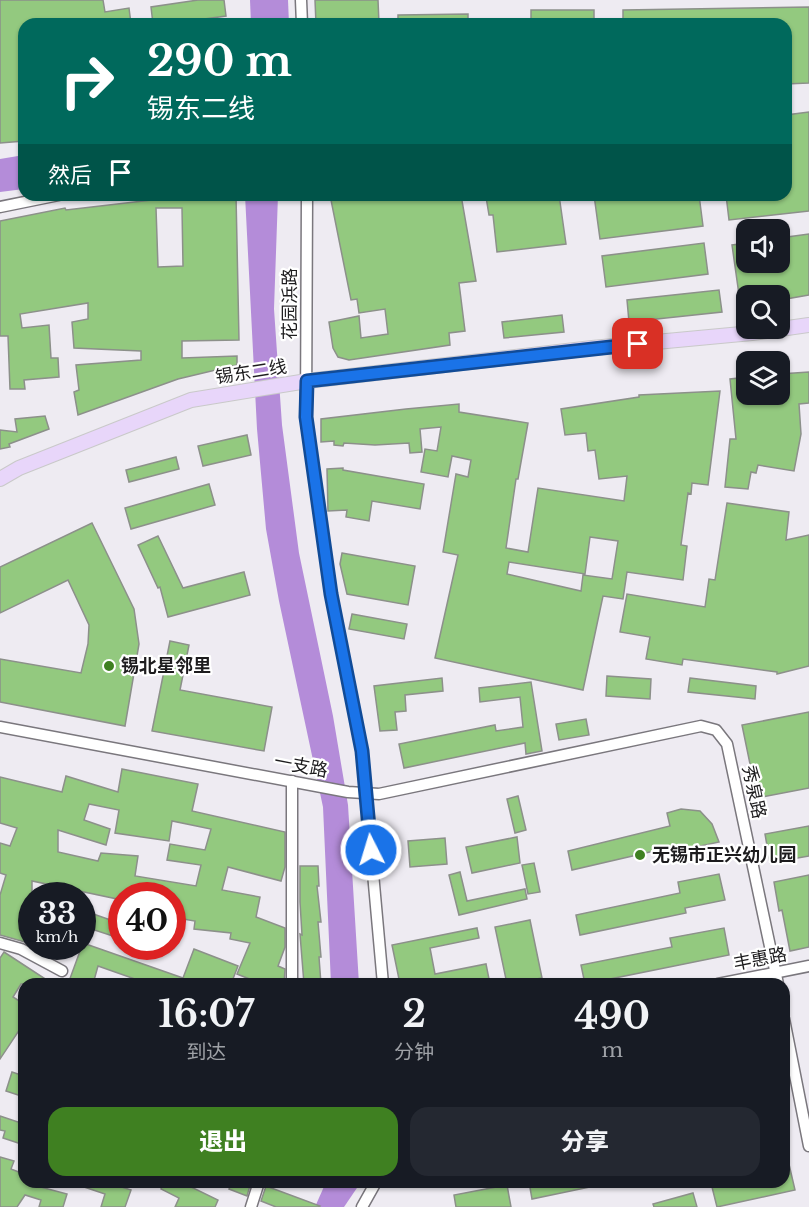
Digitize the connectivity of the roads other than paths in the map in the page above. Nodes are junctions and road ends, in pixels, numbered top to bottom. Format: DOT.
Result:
graph roads {
  1 [pos="301,0"];
  2 [pos="302,18"];
  3 [pos="30,201"];
  4 [pos="307,201"];
  5 [pos="0,207"];
  6 [pos="809,325"];
  7 [pos="307,381"];
  8 [pos="0,479"];
  9 [pos="701,726"];
  10 [pos="0,727"];
  11 [pos="292,780"];
  12 [pos="366,793"];
  13 [pos="0,943"];
  14 [pos="809,966"];
  15 [pos="62,971"];
  16 [pos="292,978"];
  17 [pos="382,978"];
  18 [pos="777,978"];
  19 [pos="790,1049"];
  20 [pos="809,1146"];
  21 [pos="257,1188"];
  22 [pos="373,1188"];
  23 [pos="251,1207"];
  24 [pos="362,1207"];
  1 -- 2 [label="street"];
  3 -- 5 [label="street"];
  4 -- 7 [label="street, 花园浜路"];
  6 -- 7 [label="main road, 锡东二线"];
  7 -- 8 [label="main road, 锡东二线"];
  7 -- 12 [label="street, 花园浜路"];
  9 -- 12 [label="street, 一支路"];
  9 -- 18 [label="street, 秀泉路"];
  10 -- 11 [label="street, 一支路"];
  11 -- 12 [label="street, 一支路"];
  11 -- 16 [label="street"];
  12 -- 17 [label="street, 花园浜路"];
  13 -- 15 [label="street"];
  14 -- 18 [label="street, 丰惠路"];
  19 -- 20 [label="street"];
  21 -- 23 [label="street"];
  22 -- 24 [label="street"];
}
